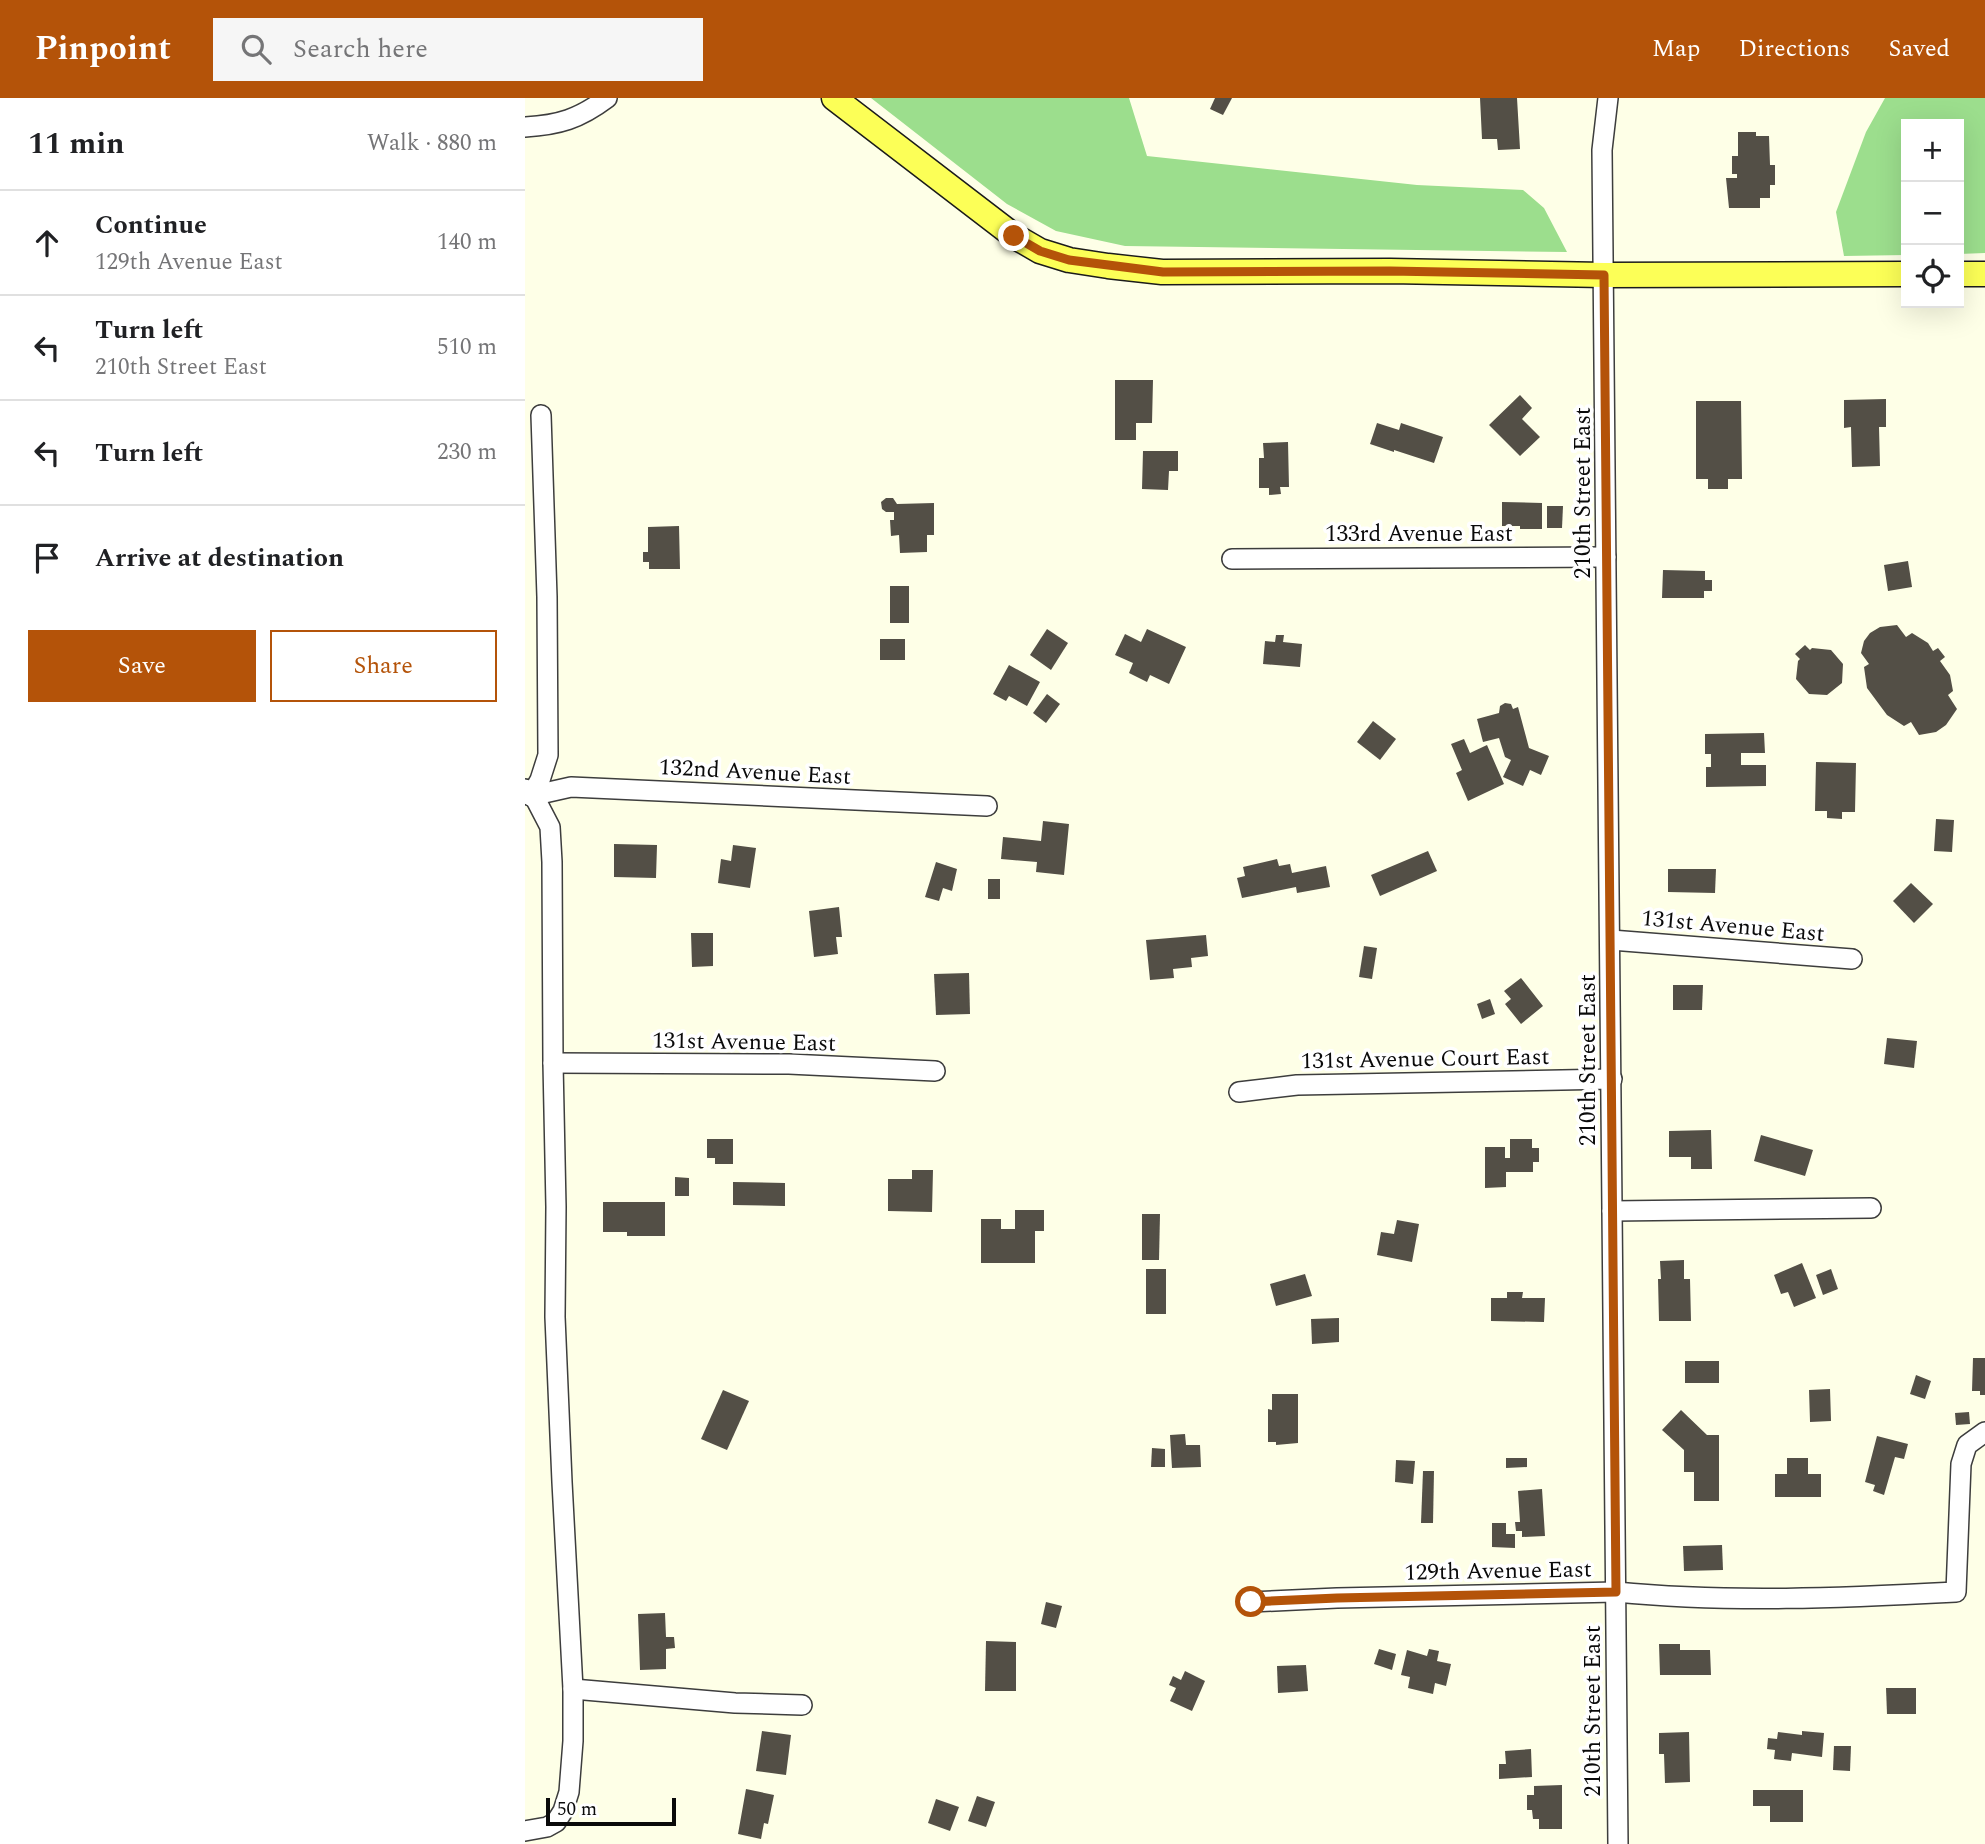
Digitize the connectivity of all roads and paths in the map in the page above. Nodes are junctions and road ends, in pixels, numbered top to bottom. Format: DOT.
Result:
graph roads {
  1 [pos="607,98"];
  2 [pos="834,98"];
  3 [pos="1608,98"];
  4 [pos="525,128"];
  5 [pos="1901,274"];
  6 [pos="1964,274"];
  7 [pos="1985,274"];
  8 [pos="1604,275"];
  9 [pos="541,415"];
  10 [pos="1607,557"];
  11 [pos="1232,559"];
  12 [pos="528,792"];
  13 [pos="987,806"];
  14 [pos="1611,940"];
  15 [pos="1852,959"];
  16 [pos="553,1063"];
  17 [pos="935,1071"];
  18 [pos="1612,1079"];
  19 [pos="1239,1092"];
  20 [pos="1871,1208"];
  21 [pos="1612,1211"];
  22 [pos="1985,1432"];
  23 [pos="1616,1592"];
  24 [pos="1251,1602"];
  25 [pos="573,1689"];
  26 [pos="802,1705"];
  27 [pos="525,1831"];
  28 [pos="1618,1844"];
  1 -- 4 [label="street"];
  2 -- 8 [label="main road"];
  3 -- 8 [label="street, 210th Street East"];
  5 -- 8 [label="main road"];
  6 -- 7 [label="main road"];
  8 -- 10 [label="street, 210th Street East"];
  9 -- 12 [label="street"];
  10 -- 11 [label="street, 133rd Avenue East"];
  10 -- 14 [label="street, 210th Street East"];
  12 -- 13 [label="street, 132nd Avenue East"];
  12 -- 16 [label="street"];
  14 -- 15 [label="street, 131st Avenue East"];
  14 -- 18 [label="street, 210th Street East"];
  16 -- 17 [label="street, 131st Avenue East"];
  16 -- 25 [label="street"];
  18 -- 19 [label="street, 131st Avenue Court East"];
  18 -- 21 [label="street, 210th Street East"];
  20 -- 21 [label="street"];
  21 -- 23 [label="street, 210th Street East"];
  22 -- 23 [label="street, 129th Avenue East"];
  23 -- 24 [label="street, 129th Avenue East"];
  23 -- 28 [label="street, 210th Street East"];
  25 -- 26 [label="street"];
  25 -- 27 [label="street"];
}
